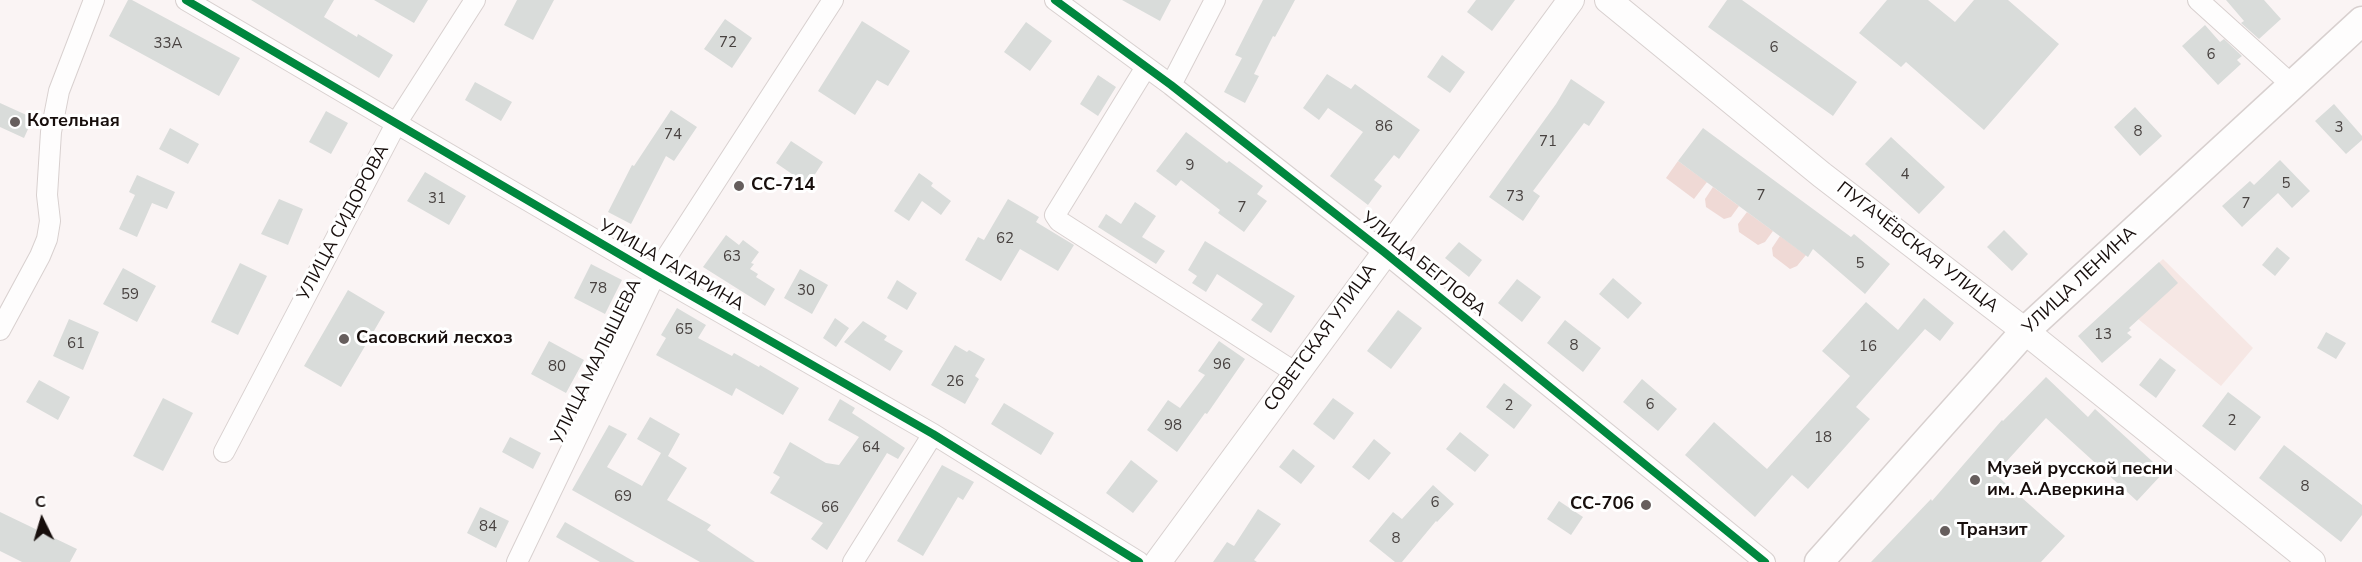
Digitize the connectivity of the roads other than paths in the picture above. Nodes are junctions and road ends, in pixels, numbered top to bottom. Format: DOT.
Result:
graph roads {
  1 [pos="94,0"];
  2 [pos="186,0"];
  3 [pos="475,0"];
  4 [pos="833,0"];
  5 [pos="1055,0"];
  6 [pos="1215,0"];
  7 [pos="1570,0"];
  8 [pos="1608,0"];
  9 [pos="2198,0"];
  10 [pos="2362,21"];
  11 [pos="1146,66"];
  12 [pos="1171,85"];
  13 [pos="2292,85"];
  14 [pos="397,122"];
  15 [pos="1384,252"];
  16 [pos="656,275"];
  17 [pos="0,330"];
  18 [pos="2025,331"];
  19 [pos="1296,373"];
  20 [pos="933,434"];
  21 [pos="224,452"];
  22 [pos="517,562"];
  23 [pos="853,562"];
  24 [pos="1138,562"];
  25 [pos="1158,562"];
  26 [pos="1765,562"];
  27 [pos="1819,562"];
  28 [pos="2312,562"];
  1 -- 17 [label="street"];
  2 -- 14 [label="street, УЛИЦА ГАГАРИНА"];
  3 -- 14 [label="street, УЛИЦА СИДОРОВА"];
  4 -- 16 [label="street, УЛИЦА МАЛЫШЕВА"];
  5 -- 11 [label="street, УЛИЦА БЕГЛОВА"];
  6 -- 12 [label="street"];
  7 -- 15 [label="street, СОВЕТСКАЯ УЛИЦА"];
  8 -- 18 [label="street, ПУГАЧЁВСКАЯ УЛИЦА"];
  9 -- 13 [label="street"];
  10 -- 13 [label="main road, УЛИЦА ЛЕНИНА"];
  11 -- 12 [label="street, УЛИЦА БЕГЛОВА"];
  11 -- 19 [label="street"];
  12 -- 15 [label="street, УЛИЦА БЕГЛОВА"];
  13 -- 18 [label="main road, УЛИЦА ЛЕНИНА"];
  14 -- 16 [label="street, УЛИЦА ГАГАРИНА"];
  14 -- 21 [label="street, УЛИЦА СИДОРОВА"];
  15 -- 19 [label="street, СОВЕТСКАЯ УЛИЦА"];
  15 -- 26 [label="street, УЛИЦА БЕГЛОВА"];
  16 -- 20 [label="street, УЛИЦА ГАГАРИНА"];
  16 -- 22 [label="street, УЛИЦА МАЛЫШЕВА"];
  18 -- 27 [label="main road, УЛИЦА ЛЕНИНА"];
  18 -- 28 [label="street, ПУГАЧЁВСКАЯ УЛИЦА"];
  19 -- 25 [label="street, СОВЕТСКАЯ УЛИЦА"];
  20 -- 23 [label="street"];
  20 -- 24 [label="street, УЛИЦА ГАГАРИНА"];
}
